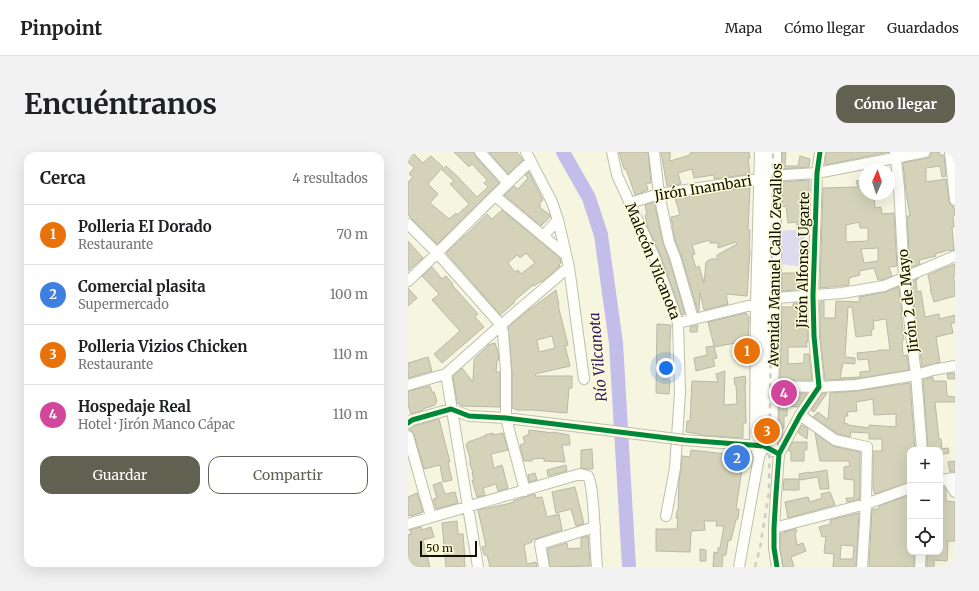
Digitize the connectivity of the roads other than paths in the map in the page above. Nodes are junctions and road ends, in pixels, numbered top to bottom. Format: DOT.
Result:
graph roads {
  1 [pos="480,152"];
  2 [pos="612,152"];
  3 [pos="654,152"];
  4 [pos="760,152"];
  5 [pos="768,152"];
  6 [pos="776,152"];
  7 [pos="820,152"];
  8 [pos="925,152"];
  9 [pos="950,152"];
  10 [pos="895,155"];
  11 [pos="529,156"];
  12 [pos="817,173"];
  13 [pos="768,177"];
  14 [pos="508,183"];
  15 [pos="660,194"];
  16 [pos="495,196"];
  17 [pos="955,200"];
  18 [pos="630,203"];
  19 [pos="558,220"];
  20 [pos="408,224"];
  21 [pos="543,236"];
  22 [pos="438,254"];
  23 [pos="566,255"];
  24 [pos="955,256"];
  25 [pos="569,267"];
  26 [pos="904,277"];
  27 [pos="408,281"];
  28 [pos="813,296"];
  29 [pos="766,301"];
  30 [pos="693,319"];
  31 [pos="678,323"];
  32 [pos="501,325"];
  33 [pos="955,366"];
  34 [pos="446,374"];
  35 [pos="916,375"];
  36 [pos="584,379"];
  37 [pos="408,385"];
  38 [pos="765,385"];
  39 [pos="819,386"];
  40 [pos="451,409"];
  41 [pos="800,415"];
  42 [pos="506,418"];
  43 [pos="408,423"];
  44 [pos="408,436"];
  45 [pos="922,447"];
  46 [pos="768,449"];
  47 [pos="947,479"];
  48 [pos="907,489"];
  49 [pos="525,491"];
  50 [pos="955,492"];
  51 [pos="866,504"];
  52 [pos="468,508"];
  53 [pos="666,516"];
  54 [pos="431,517"];
  55 [pos="408,524"];
  56 [pos="595,527"];
  57 [pos="774,528"];
  58 [pos="921,555"];
  59 [pos="478,567"];
  60 [pos="544,567"];
  61 [pos="597,567"];
  62 [pos="739,567"];
  63 [pos="777,567"];
  64 [pos="862,567"];
  65 [pos="920,567"];
  1 -- 14 [label="street"];
  2 -- 18 [label="street, Malecón Vilcanota"];
  3 -- 15 [label="street"];
  4 -- 13 [label="street, Avenida Manuel Callo Zevallos"];
  5 -- 13 [label="street, Avenida Manuel Callo Zevallos"];
  6 -- 13 [label="street, Avenida Manuel Callo Zevallos"];
  7 -- 12 [label="street, Jirón Alfonso Ugarte"];
  8 -- 10 [label="street, Jirón Inambari"];
  9 -- 17 [label="street"];
  10 -- 12 [label="street, Jirón Inambari"];
  10 -- 26 [label="street, Jirón 2 de Mayo"];
  11 -- 14 [label="street"];
  11 -- 19 [label="street"];
  12 -- 13 [label="street, Jirón Inambari"];
  12 -- 28 [label="street, Jirón Alfonso Ugarte"];
  13 -- 15 [label="street, Jirón Inambari"];
  13 -- 29 [label="street, Avenida Manuel Callo Zevallos"];
  13 -- 29 [label="street, Avenida Manuel Callo Zevallos"];
  14 -- 16 [label="street"];
  15 -- 18 [label="street, Jirón Inambari"];
  15 -- 30 [label="street"];
  16 -- 21 [label="street"];
  16 -- 22 [label="street"];
  18 -- 31 [label="street, Malecón Vilcanota"];
  19 -- 21 [label="street"];
  19 -- 23 [label="street"];
  20 -- 22 [label="street"];
  21 -- 23 [label="street"];
  22 -- 27 [label="street"];
  22 -- 32 [label="street"];
  23 -- 25 [label="street"];
  24 -- 26 [label="street"];
  25 -- 32 [label="street"];
  25 -- 36 [label="street"];
  26 -- 28 [label="street"];
  26 -- 35 [label="street, Jirón 2 de Mayo"];
  28 -- 29 [label="street"];
  28 -- 39 [label="street, Jirón Alfonso Ugarte"];
  29 -- 30 [label="street"];
  29 -- 38 [label="street, Avenida Manuel Callo Zevallos"];
  29 -- 38 [label="street, Avenida Manuel Callo Zevallos"];
  30 -- 31 [label="street"];
  31 -- 53 [label="street, Malecón Vilcanota"];
  32 -- 34 [label="street"];
  32 -- 42 [label="street"];
  33 -- 35 [label="street"];
  34 -- 37 [label="street"];
  34 -- 40 [label="street"];
  35 -- 39 [label="street"];
  35 -- 45 [label="street, Jirón 2 de Mayo"];
  38 -- 39 [label="street"];
  38 -- 46 [label="street, Avenida Manuel Callo Zevallos"];
  38 -- 46 [label="street, Avenida Manuel Callo Zevallos"];
  39 -- 41 [label="street"];
  40 -- 42 [label="street"];
  40 -- 43 [label="street"];
  40 -- 52 [label="street"];
  41 -- 46 [label="street"];
  41 -- 51 [label="street"];
  42 -- 46 [label="street, bridge"];
  42 -- 49 [label="street"];
  44 -- 54 [label="street"];
  46 -- 57 [label="street"];
  46 -- 62 [label="street, Avenida Manuel Callo Zevallos"];
  47 -- 50 [label="street"];
  48 -- 51 [label="street"];
  49 -- 52 [label="street"];
  49 -- 56 [label="street"];
  51 -- 57 [label="street"];
  51 -- 64 [label="street"];
  52 -- 54 [label="street"];
  52 -- 59 [label="street"];
  54 -- 55 [label="street"];
  56 -- 60 [label="street"];
  56 -- 61 [label="street"];
  57 -- 63 [label="street"];
  58 -- 65 [label="street"];
}
